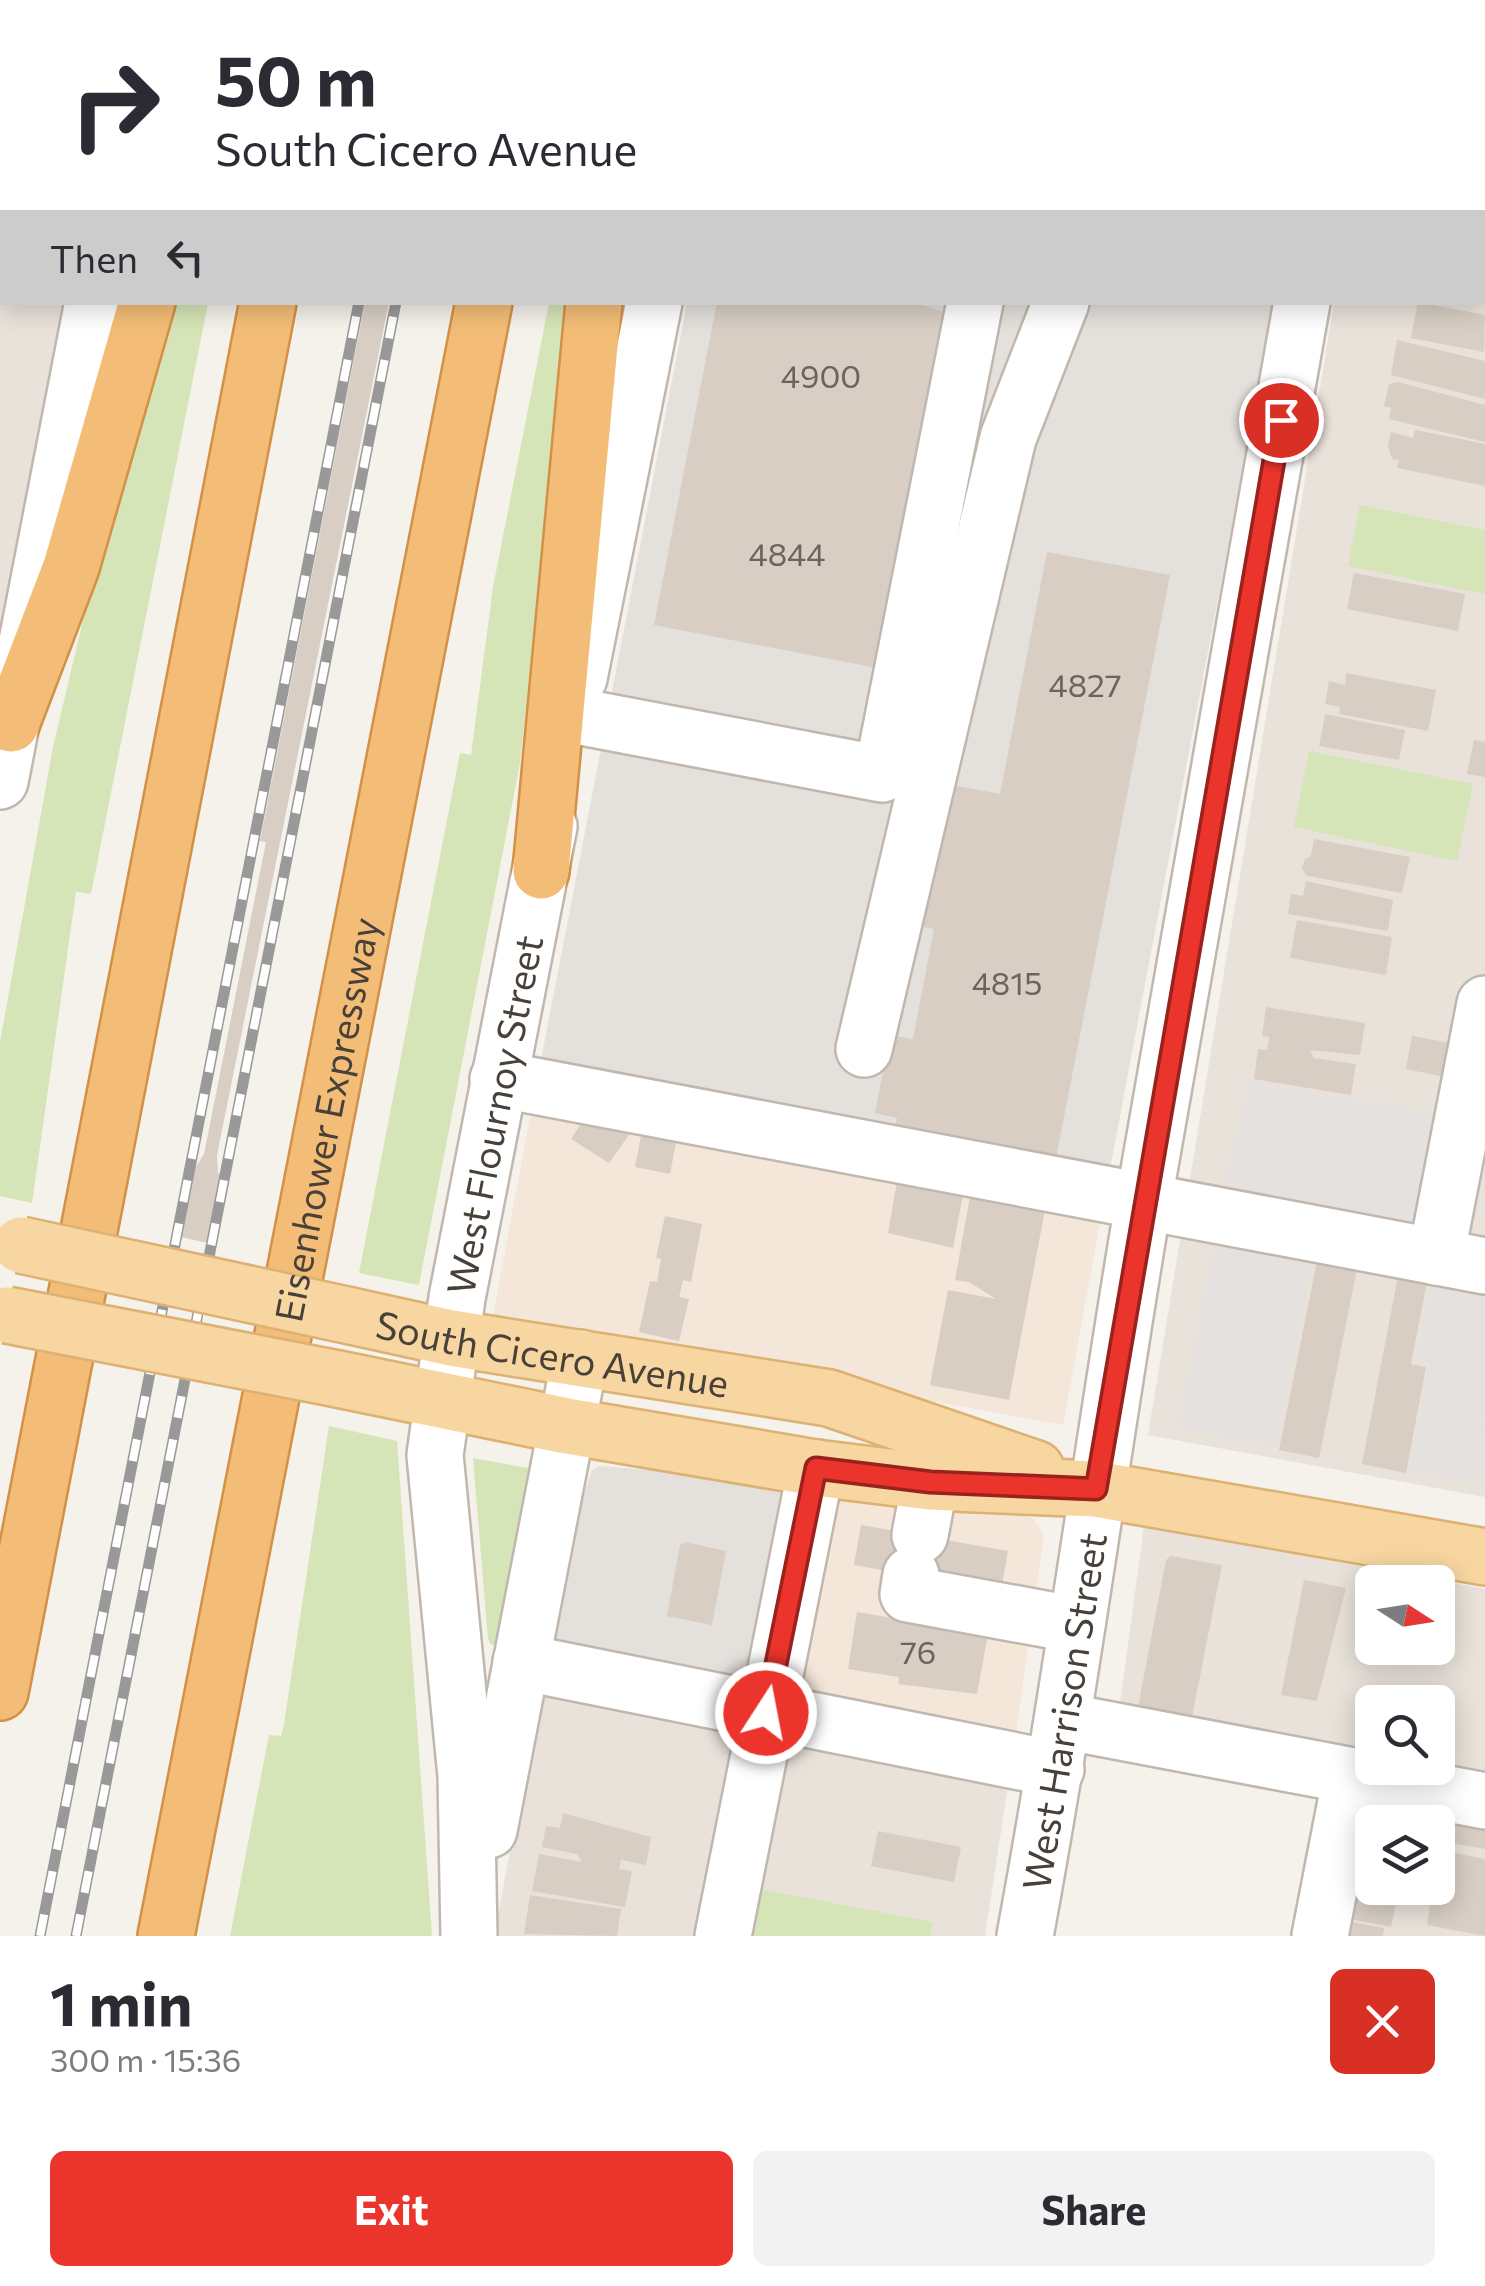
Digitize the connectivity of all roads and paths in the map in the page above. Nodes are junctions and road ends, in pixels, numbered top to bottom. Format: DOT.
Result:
graph roads {
  1 [pos="92,305"];
  2 [pos="146,305"];
  3 [pos="267,305"];
  4 [pos="483,305"];
  5 [pos="594,305"];
  6 [pos="653,305"];
  7 [pos="974,305"];
  8 [pos="1060,305"];
  9 [pos="1301,305"];
  10 [pos="571,714"];
  11 [pos="11,724"];
  12 [pos="0,781"];
  13 [pos="540,871"];
  14 [pos="1485,1004"];
  15 [pos="864,1048"];
  16 [pos="498,1078"];
  17 [pos="1143,1202"];
  18 [pos="10,1243"];
  19 [pos="1460,1261"];
  20 [pos="4,1315"];
  21 [pos="451,1338"];
  22 [pos="580,1358"];
  23 [pos="442,1399"];
  24 [pos="566,1426"];
  25 [pos="816,1468"];
  26 [pos="930,1482"];
  27 [pos="1096,1489"];
  28 [pos="1485,1557"];
  29 [pos="1077,1624"];
  30 [pos="522,1662"];
  31 [pos="0,1692"];
  32 [pos="766,1713"];
  33 [pos="1060,1745"];
  34 [pos="1351,1776"];
  35 [pos="1485,1801"];
  36 [pos="166,1936"];
  37 [pos="469,1936"];
  38 [pos="723,1936"];
  39 [pos="1025,1936"];
  40 [pos="1320,1936"];
  1 -- 11 [label="street"];
  2 -- 11 [label="highway"];
  3 -- 31 [label="highway"];
  4 -- 36 [label="highway, Eisenhower Expressway"];
  5 -- 13 [label="highway"];
  6 -- 10 [label="street, West Flournoy Street"];
  7 -- 10 [label="street"];
  8 -- 15 [label="street"];
  9 -- 17 [label="street, West Harrison Street"];
  10 -- 13 [label="street, West Flournoy Street"];
  11 -- 12 [label="street"];
  13 -- 16 [label="street, West Flournoy Street"];
  14 -- 19 [label="street"];
  16 -- 17 [label="street"];
  16 -- 21 [label="street, West Flournoy Street"];
  17 -- 19 [label="street"];
  17 -- 27 [label="street, West Harrison Street"];
  18 -- 21 [label="main road, South Cicero Avenue, bridge"];
  20 -- 23 [label="main road, South Cicero Avenue, bridge"];
  21 -- 22 [label="main road, South Cicero Avenue"];
  21 -- 23 [label="street, West Flournoy Street"];
  22 -- 24 [label="street, West Flournoy Street"];
  22 -- 27 [label="main road, South Cicero Avenue"];
  23 -- 24 [label="main road, South Cicero Avenue"];
  23 -- 37 [label="street, West Flournoy Street"];
  24 -- 25 [label="main road, South Cicero Avenue"];
  24 -- 30 [label="street, West Flournoy Street"];
  25 -- 26 [label="main road, South Cicero Avenue"];
  25 -- 32 [label="street"];
  26 -- 27 [label="main road, South Cicero Avenue"];
  26 -- 29 [label="street"];
  27 -- 28 [label="main road, South Cicero Avenue"];
  27 -- 29 [label="street, West Harrison Street"];
  29 -- 33 [label="street, West Harrison Street"];
  30 -- 32 [label="street"];
  30 -- 37 [label="street, West Flournoy Street"];
  32 -- 33 [label="street"];
  32 -- 38 [label="street"];
  33 -- 34 [label="street"];
  33 -- 39 [label="street, West Harrison Street"];
  34 -- 35 [label="street"];
  34 -- 40 [label="street"];
}
